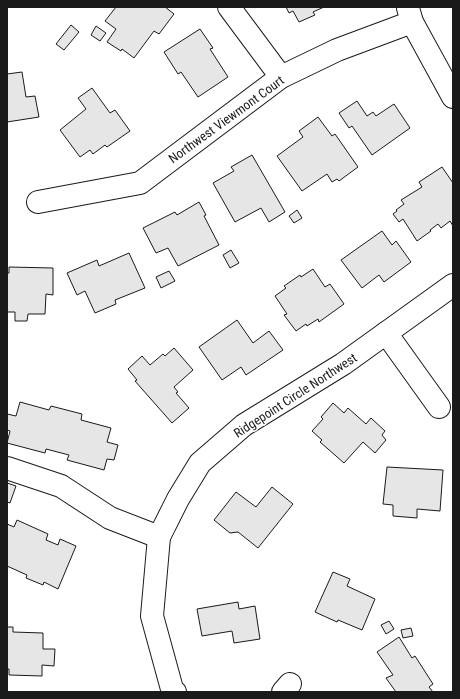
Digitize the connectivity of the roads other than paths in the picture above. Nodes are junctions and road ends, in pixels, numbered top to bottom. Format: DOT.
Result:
graph roads {
  1 [pos="229,7"];
  2 [pos="410,14"];
  3 [pos="281,78"];
  4 [pos="453,97"];
  5 [pos="38,202"];
  6 [pos="453,285"];
  7 [pos="386,333"];
  8 [pos="439,407"];
  9 [pos="7,468"];
  10 [pos="159,537"];
  11 [pos="175,692"];
  1 -- 3 [label="street"];
  2 -- 3 [label="street, Northwest Viewmont Court"];
  2 -- 4 [label="street"];
  3 -- 5 [label="street, Northwest Viewmont Court"];
  6 -- 7 [label="street, Ridgepoint Circle Northwest"];
  7 -- 8 [label="street"];
  7 -- 10 [label="street, Ridgepoint Circle Northwest"];
  9 -- 10 [label="street"];
  10 -- 11 [label="street, Ridgepoint Circle Northwest"];
}
